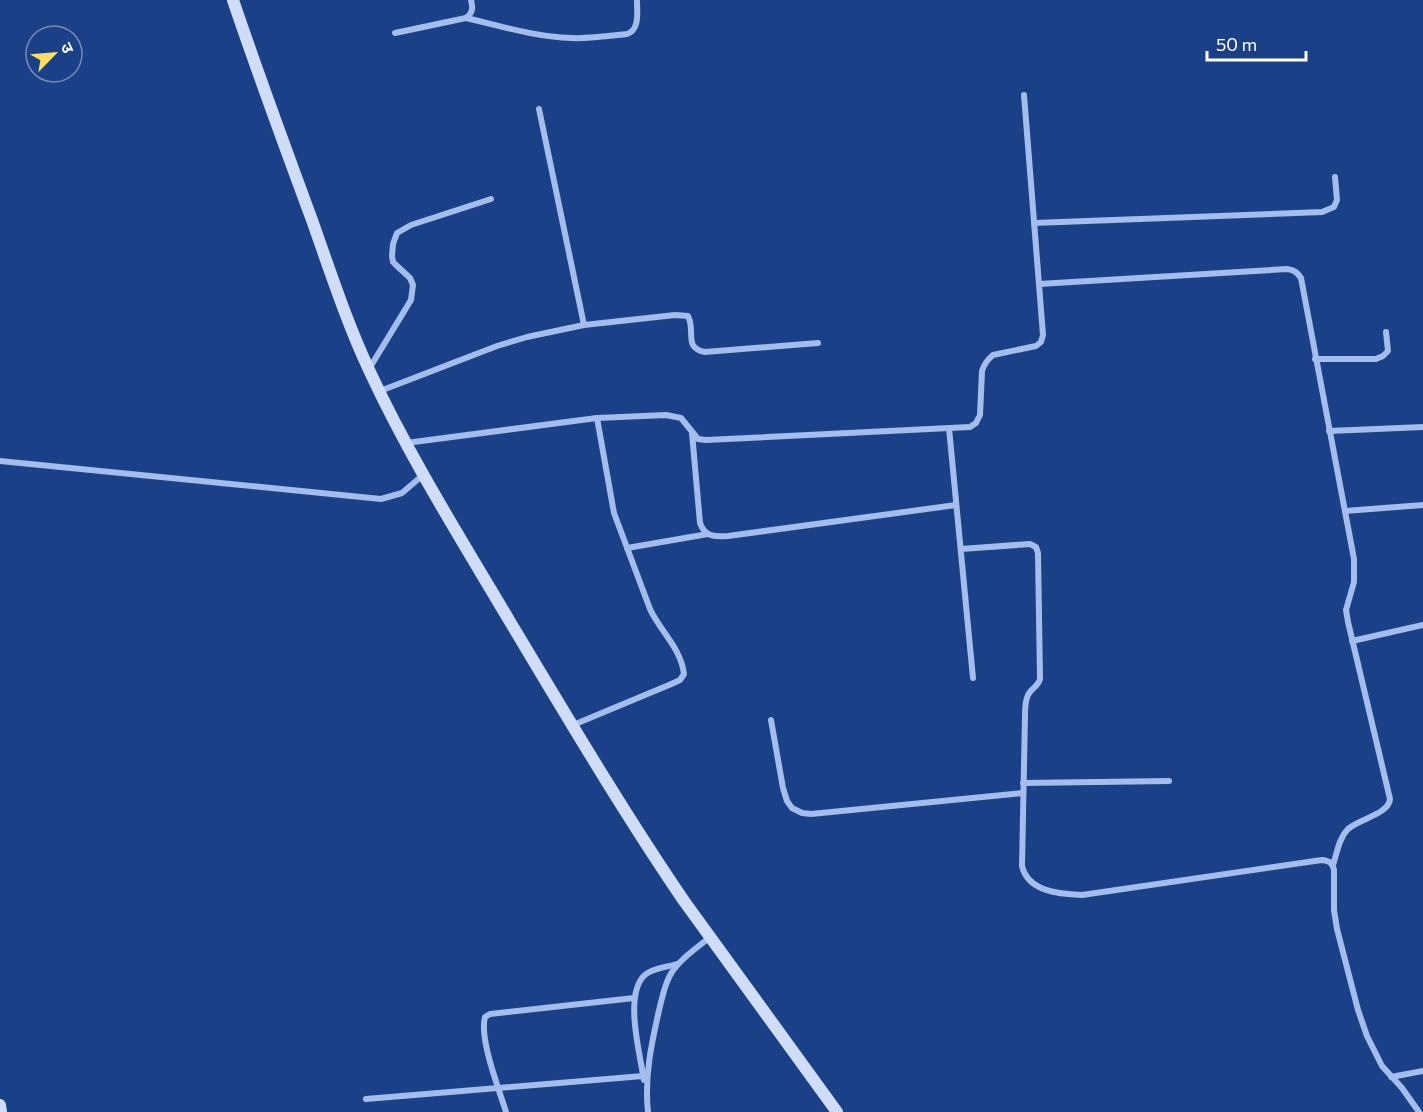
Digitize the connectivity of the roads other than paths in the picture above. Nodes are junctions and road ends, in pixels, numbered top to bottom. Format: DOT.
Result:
graph roads {
  1 [pos="234,0"];
  2 [pos="471,0"];
  3 [pos="637,0"];
  4 [pos="466,18"];
  5 [pos="395,33"];
  6 [pos="1024,95"];
  7 [pos="540,109"];
  8 [pos="1335,177"];
  9 [pos="491,199"];
  10 [pos="1034,223"];
  11 [pos="1039,284"];
  12 [pos="584,326"];
  13 [pos="1386,332"];
  14 [pos="818,343"];
  15 [pos="1315,358"];
  16 [pos="369,370"];
  17 [pos="379,392"];
  18 [pos="597,418"];
  19 [pos="1423,427"];
  20 [pos="949,428"];
  21 [pos="1329,431"];
  22 [pos="692,433"];
  23 [pos="406,443"];
  24 [pos="0,461"];
  25 [pos="423,475"];
  26 [pos="956,505"];
  27 [pos="1423,505"];
  28 [pos="1345,511"];
  29 [pos="708,534"];
  30 [pos="627,548"];
  31 [pos="961,549"];
  32 [pos="1423,625"];
  33 [pos="1352,641"];
  34 [pos="973,678"];
  35 [pos="771,720"];
  36 [pos="573,725"];
  37 [pos="1169,781"];
  38 [pos="1023,783"];
  39 [pos="1023,793"];
  40 [pos="1333,865"];
  41 [pos="710,937"];
  42 [pos="678,964"];
  43 [pos="634,998"];
  44 [pos="1423,1071"];
  45 [pos="643,1076"];
  46 [pos="1391,1077"];
  47 [pos="499,1088"];
  48 [pos="646,1095"];
  49 [pos="366,1099"];
  50 [pos="0,1105"];
  51 [pos="1,1112"];
  52 [pos="506,1112"];
  53 [pos="648,1112"];
  54 [pos="837,1112"];
  55 [pos="1419,1112"];
  1 -- 16 [label="street"];
  2 -- 4 [label="street"];
  3 -- 4 [label="street"];
  4 -- 5 [label="street"];
  6 -- 10 [label="street"];
  7 -- 12 [label="street"];
  8 -- 10 [label="street"];
  9 -- 16 [label="street"];
  10 -- 11 [label="street"];
  11 -- 15 [label="street"];
  11 -- 20 [label="street"];
  12 -- 14 [label="street"];
  12 -- 17 [label="street"];
  13 -- 15 [label="street"];
  15 -- 21 [label="street"];
  16 -- 17 [label="street"];
  17 -- 23 [label="street"];
  18 -- 22 [label="street"];
  18 -- 23 [label="street"];
  18 -- 30 [label="street"];
  19 -- 21 [label="street"];
  20 -- 22 [label="street"];
  20 -- 26 [label="street"];
  21 -- 28 [label="street"];
  22 -- 29 [label="street"];
  23 -- 25 [label="street"];
  24 -- 25 [label="street"];
  25 -- 36 [label="street"];
  26 -- 29 [label="street"];
  26 -- 31 [label="street"];
  27 -- 28 [label="street"];
  28 -- 33 [label="street"];
  29 -- 30 [label="street"];
  30 -- 36 [label="street"];
  31 -- 34 [label="street"];
  31 -- 38 [label="street"];
  32 -- 33 [label="street"];
  33 -- 40 [label="street"];
  35 -- 39 [label="street"];
  36 -- 41 [label="street"];
  37 -- 38 [label="street"];
  38 -- 39 [label="street"];
  39 -- 40 [label="street"];
  40 -- 46 [label="street"];
  41 -- 42 [label="street"];
  41 -- 54 [label="street"];
  42 -- 43 [label="street"];
  42 -- 48 [label="street"];
  43 -- 45 [label="street"];
  43 -- 47 [label="street"];
  44 -- 46 [label="street"];
  45 -- 47 [label="street"];
  45 -- 48 [label="street"];
  46 -- 55 [label="street"];
  47 -- 49 [label="street"];
  47 -- 52 [label="street"];
  48 -- 53 [label="street"];
  50 -- 51 [label="street"];
}
